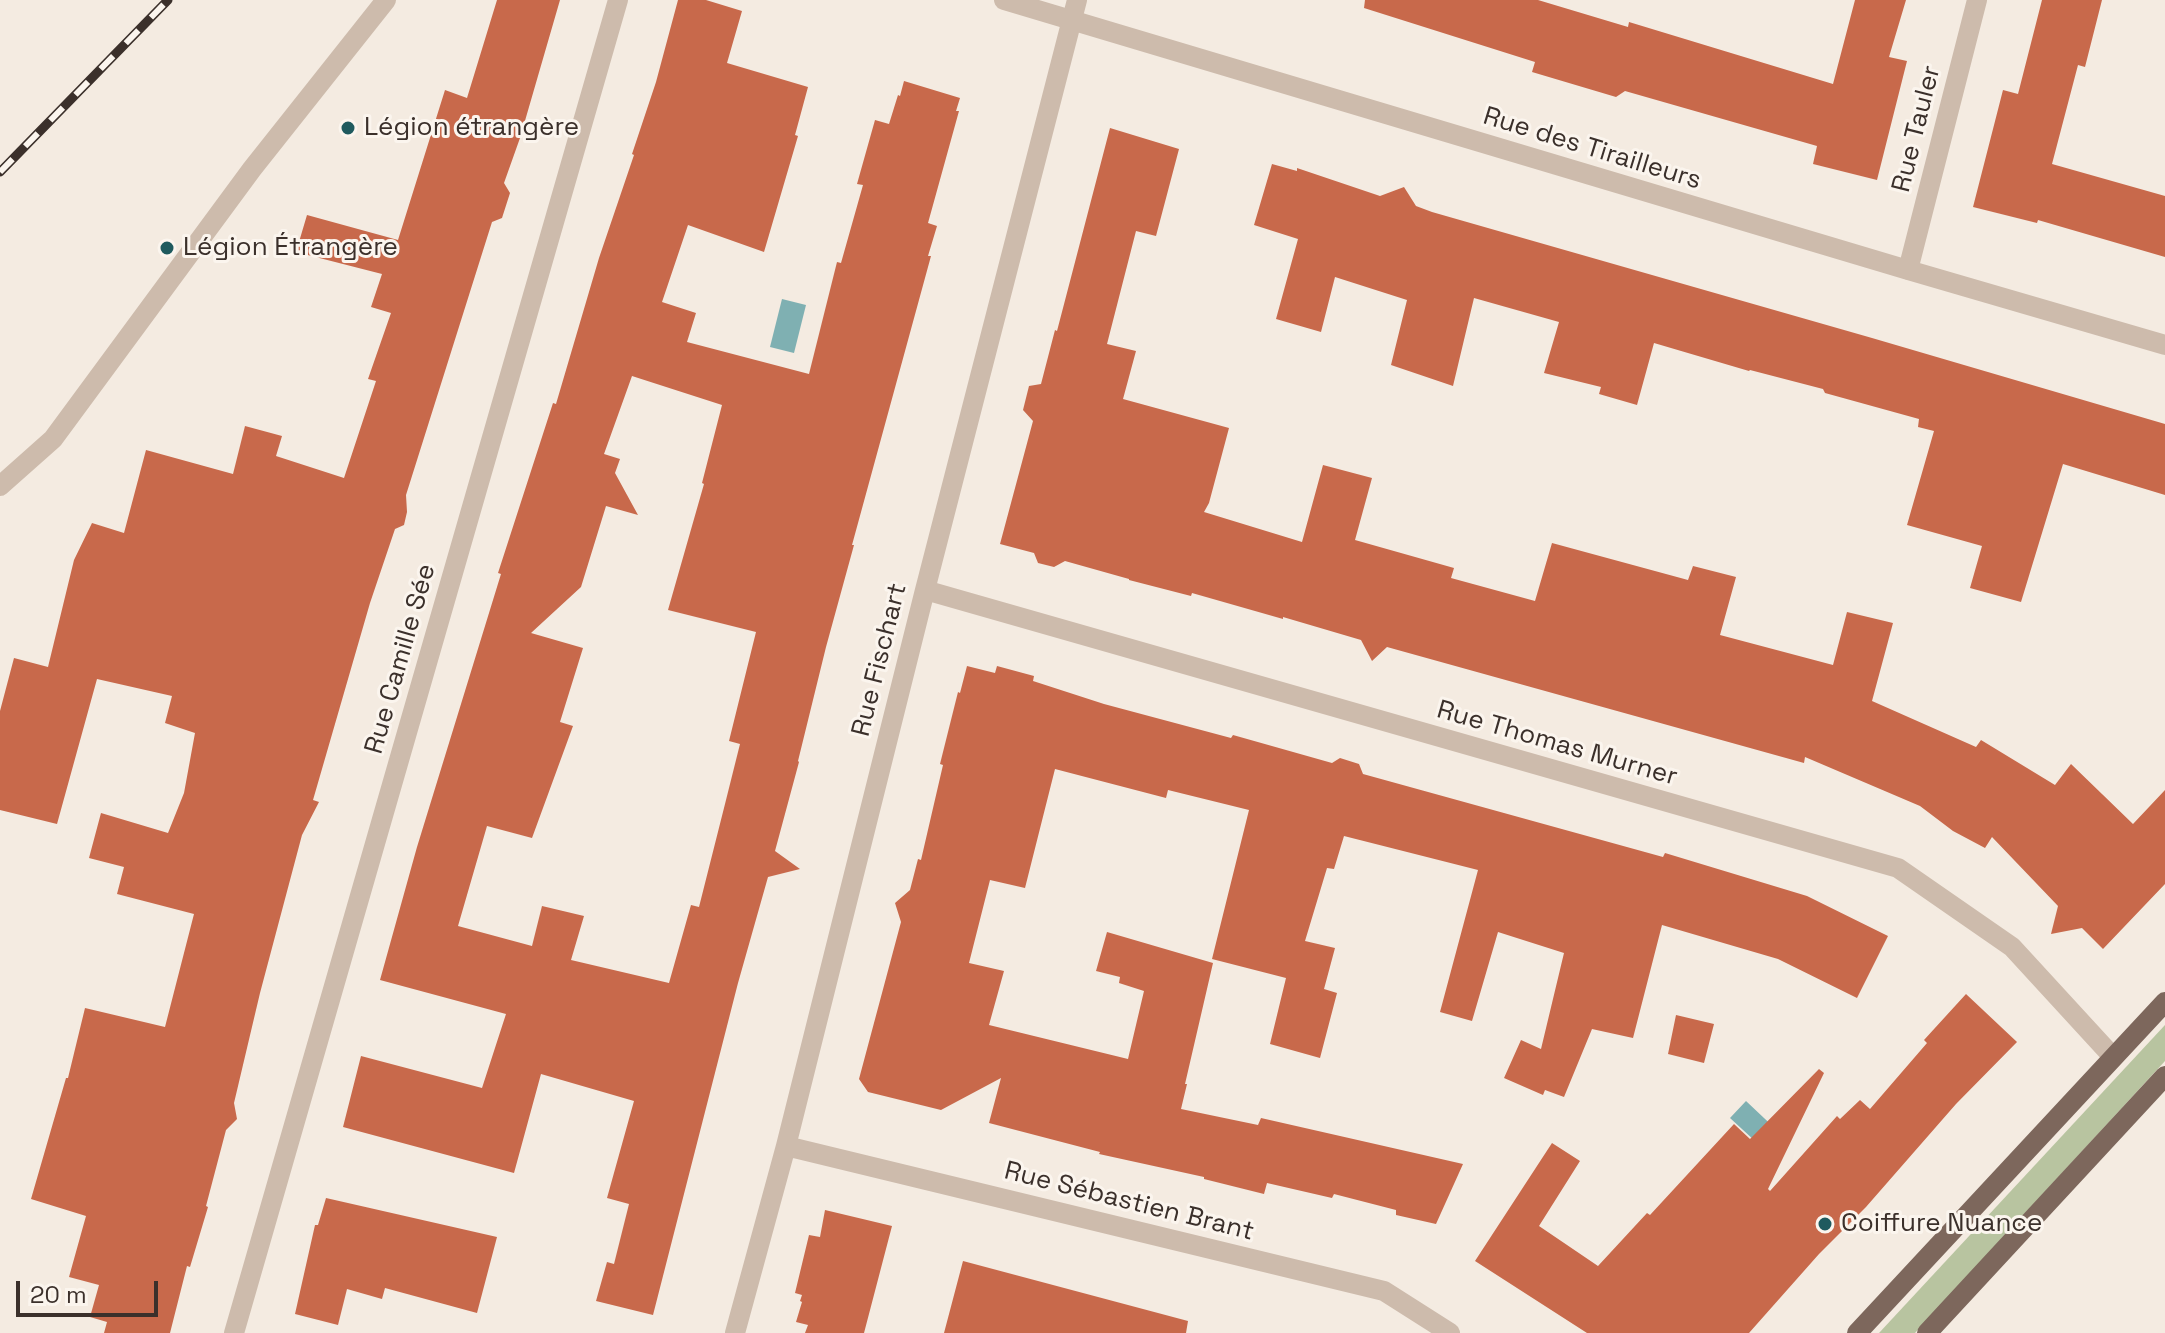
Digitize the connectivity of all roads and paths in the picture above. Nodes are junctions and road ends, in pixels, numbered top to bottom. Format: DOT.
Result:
graph roads {
  1 [pos="386,0"];
  2 [pos="618,0"];
  3 [pos="1004,0"];
  4 [pos="1077,0"];
  5 [pos="1977,0"];
  6 [pos="1072,21"];
  7 [pos="1908,270"];
  8 [pos="2165,345"];
  9 [pos="0,486"];
  10 [pos="925,590"];
  11 [pos="2165,1002"];
  12 [pos="2113,1057"];
  13 [pos="2165,1076"];
  14 [pos="786,1146"];
  15 [pos="234,1333"];
  16 [pos="735,1333"];
  17 [pos="1450,1333"];
  18 [pos="1857,1333"];
  19 [pos="1927,1333"];
  1 -- 9 [label="street"];
  2 -- 15 [label="street, Rue Camille Sée"];
  3 -- 6 [label="street, Rue des Tirailleurs"];
  4 -- 6 [label="street, Rue Fischart"];
  5 -- 7 [label="street, Rue Tauler"];
  6 -- 7 [label="street, Rue des Tirailleurs"];
  6 -- 10 [label="street, Rue Fischart"];
  7 -- 8 [label="street, Rue des Tirailleurs"];
  10 -- 12 [label="street, Rue Thomas Murner"];
  10 -- 14 [label="street, Rue Fischart"];
  11 -- 12 [label="main road"];
  12 -- 18 [label="main road"];
  13 -- 19 [label="main road"];
  14 -- 16 [label="street, Rue Fischart"];
  14 -- 17 [label="street, Rue Sébastien Brant"];
}
